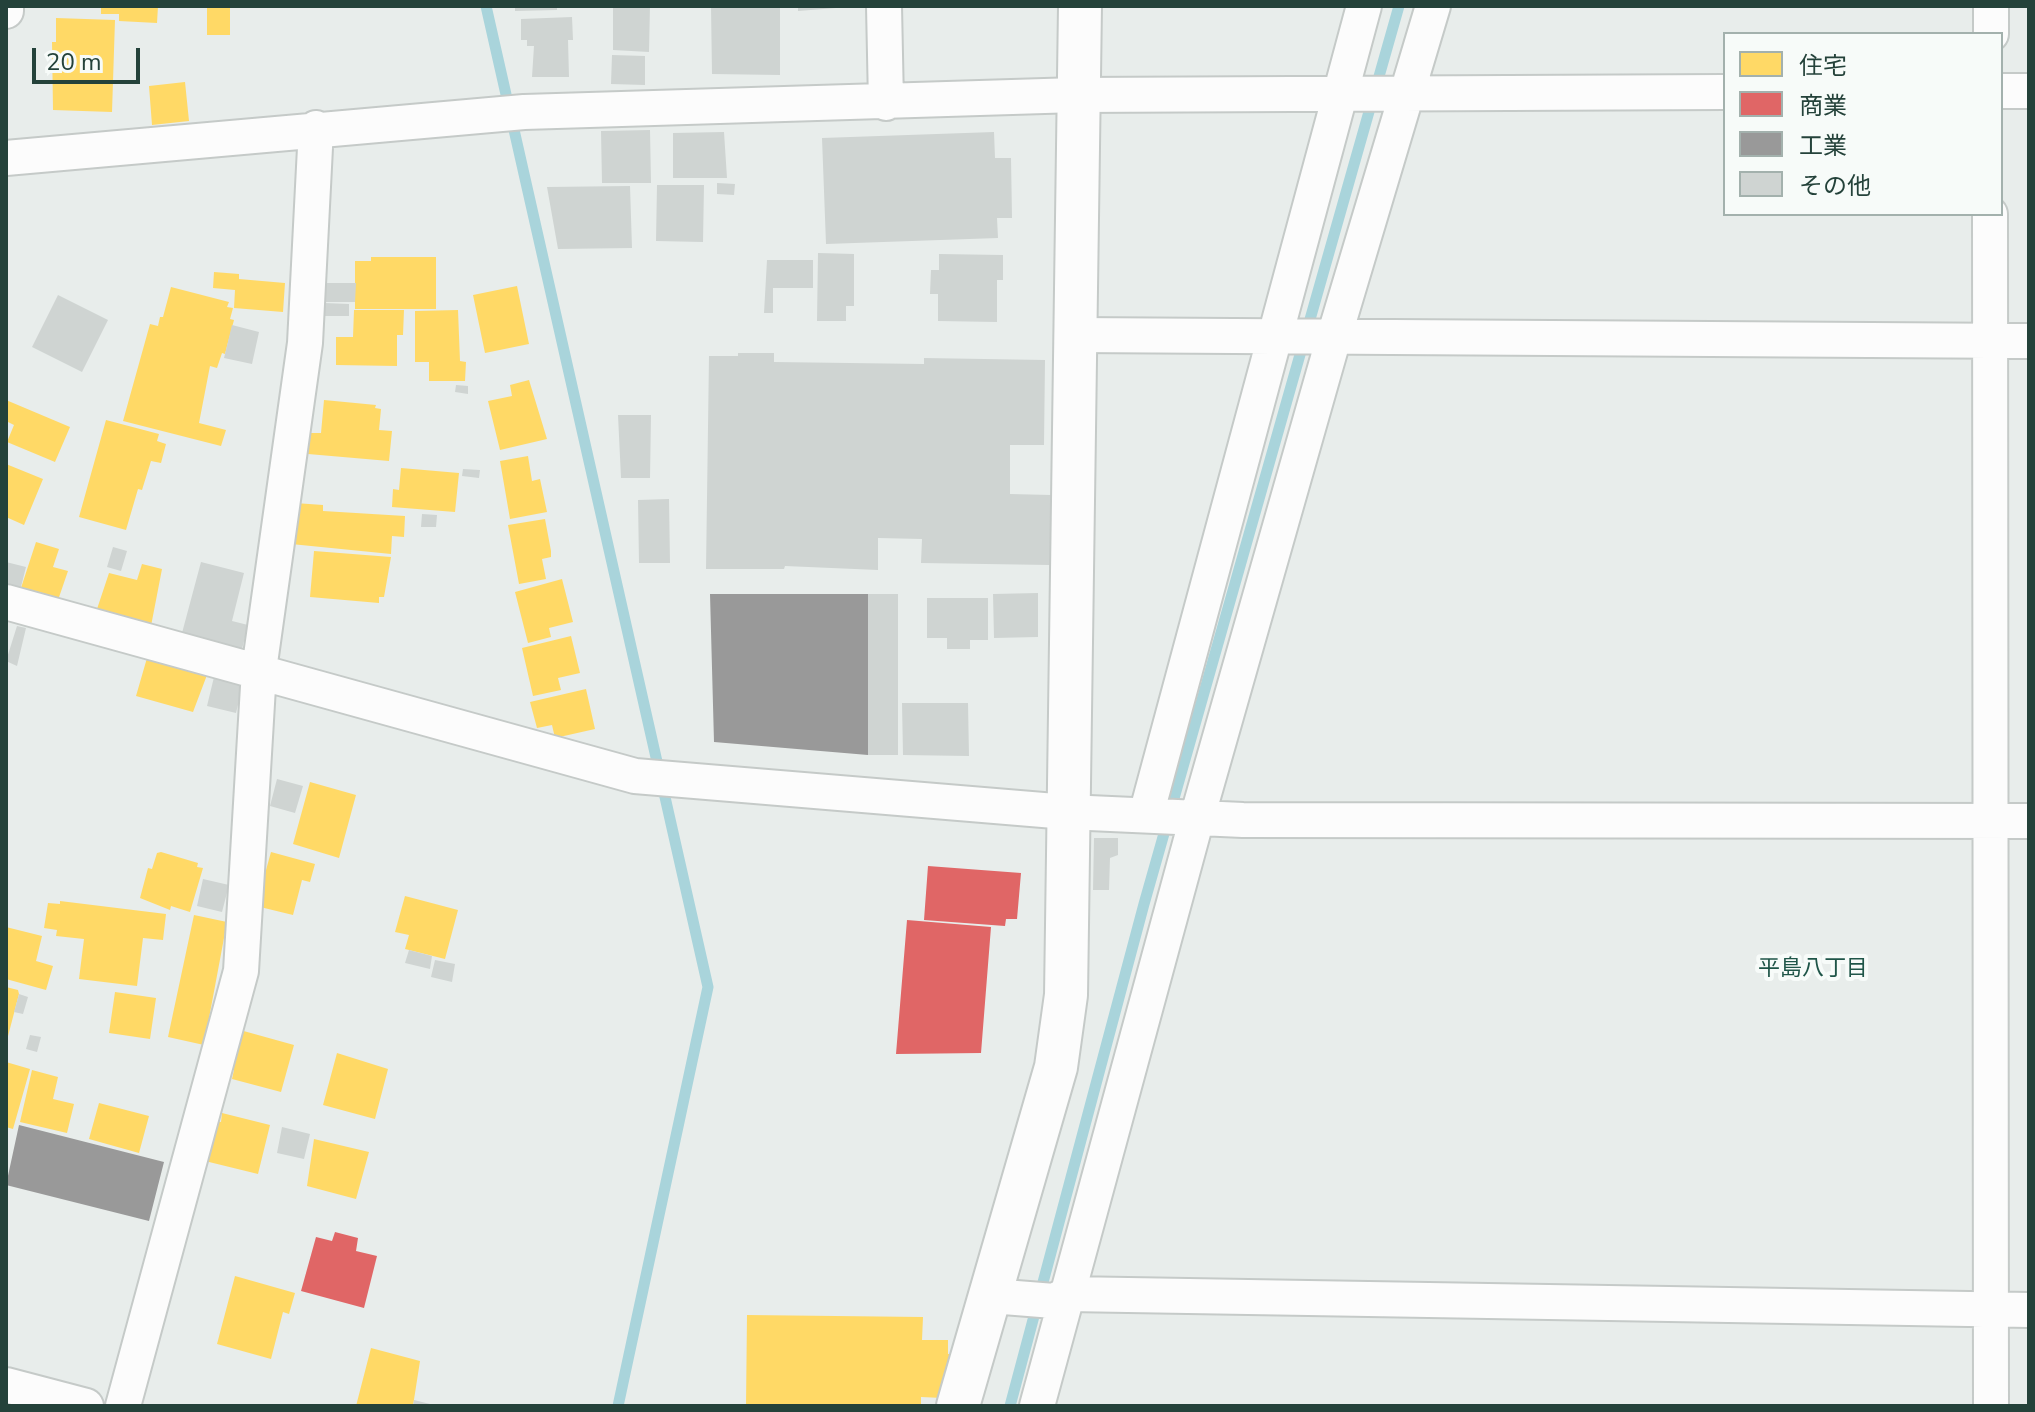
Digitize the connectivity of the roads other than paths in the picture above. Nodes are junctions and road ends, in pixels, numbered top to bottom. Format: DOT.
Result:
graph roads {
  1 [pos="884,6"];
  2 [pos="1080,6"];
  3 [pos="1364,6"];
  4 [pos="1433,6"];
  5 [pos="1991,6"];
  6 [pos="1991,32"];
  7 [pos="2003,91"];
  8 [pos="2029,91"];
  9 [pos="1723,92"];
  10 [pos="1347,93"];
  11 [pos="1400,93"];
  12 [pos="1077,95"];
  13 [pos="886,103"];
  14 [pos="316,128"];
  15 [pos="6,158"];
  16 [pos="1990,216"];
  17 [pos="1074,335"];
  18 [pos="1304,337"];
  19 [pos="1990,341"];
  20 [pos="2029,341"];
  21 [pos="6,602"];
  22 [pos="259,670"];
  23 [pos="1067,812"];
  24 [pos="1170,817"];
  25 [pos="1991,821"];
  26 [pos="2029,821"];
  27 [pos="1001,1297"];
  28 [pos="1061,1297"];
  29 [pos="1991,1310"];
  30 [pos="2029,1310"];
  31 [pos="6,1385"];
  32 [pos="86,1406"];
  33 [pos="123,1406"];
  34 [pos="958,1406"];
  35 [pos="1037,1406"];
  36 [pos="1991,1406"];
  1 -- 13 [label="street"];
  2 -- 12 [label="street"];
  3 -- 10 [label="street"];
  4 -- 11 [label="street"];
  5 -- 6 [label="street"];
  7 -- 8 [label="street"];
  9 -- 11 [label="street"];
  10 -- 11 [label="street"];
  10 -- 12 [label="street"];
  10 -- 18 [label="street"];
  11 -- 18 [label="street"];
  12 -- 13 [label="street"];
  12 -- 17 [label="street"];
  13 -- 14 [label="street"];
  14 -- 15 [label="street"];
  14 -- 22 [label="street"];
  16 -- 19 [label="street"];
  17 -- 18 [label="street"];
  17 -- 23 [label="street"];
  18 -- 19 [label="street"];
  18 -- 24 [label="street"];
  18 -- 24 [label="street"];
  19 -- 20 [label="street"];
  19 -- 25 [label="street"];
  21 -- 22 [label="street"];
  22 -- 23 [label="street"];
  22 -- 33 [label="street"];
  23 -- 24 [label="street"];
  23 -- 27 [label="street"];
  24 -- 25 [label="street"];
  24 -- 28 [label="street"];
  25 -- 26 [label="street"];
  25 -- 29 [label="street"];
  27 -- 28 [label="street"];
  27 -- 34 [label="street"];
  28 -- 29 [label="street"];
  28 -- 35 [label="street"];
  29 -- 30 [label="street"];
  29 -- 36 [label="street"];
  31 -- 32 [label="street"];
}
